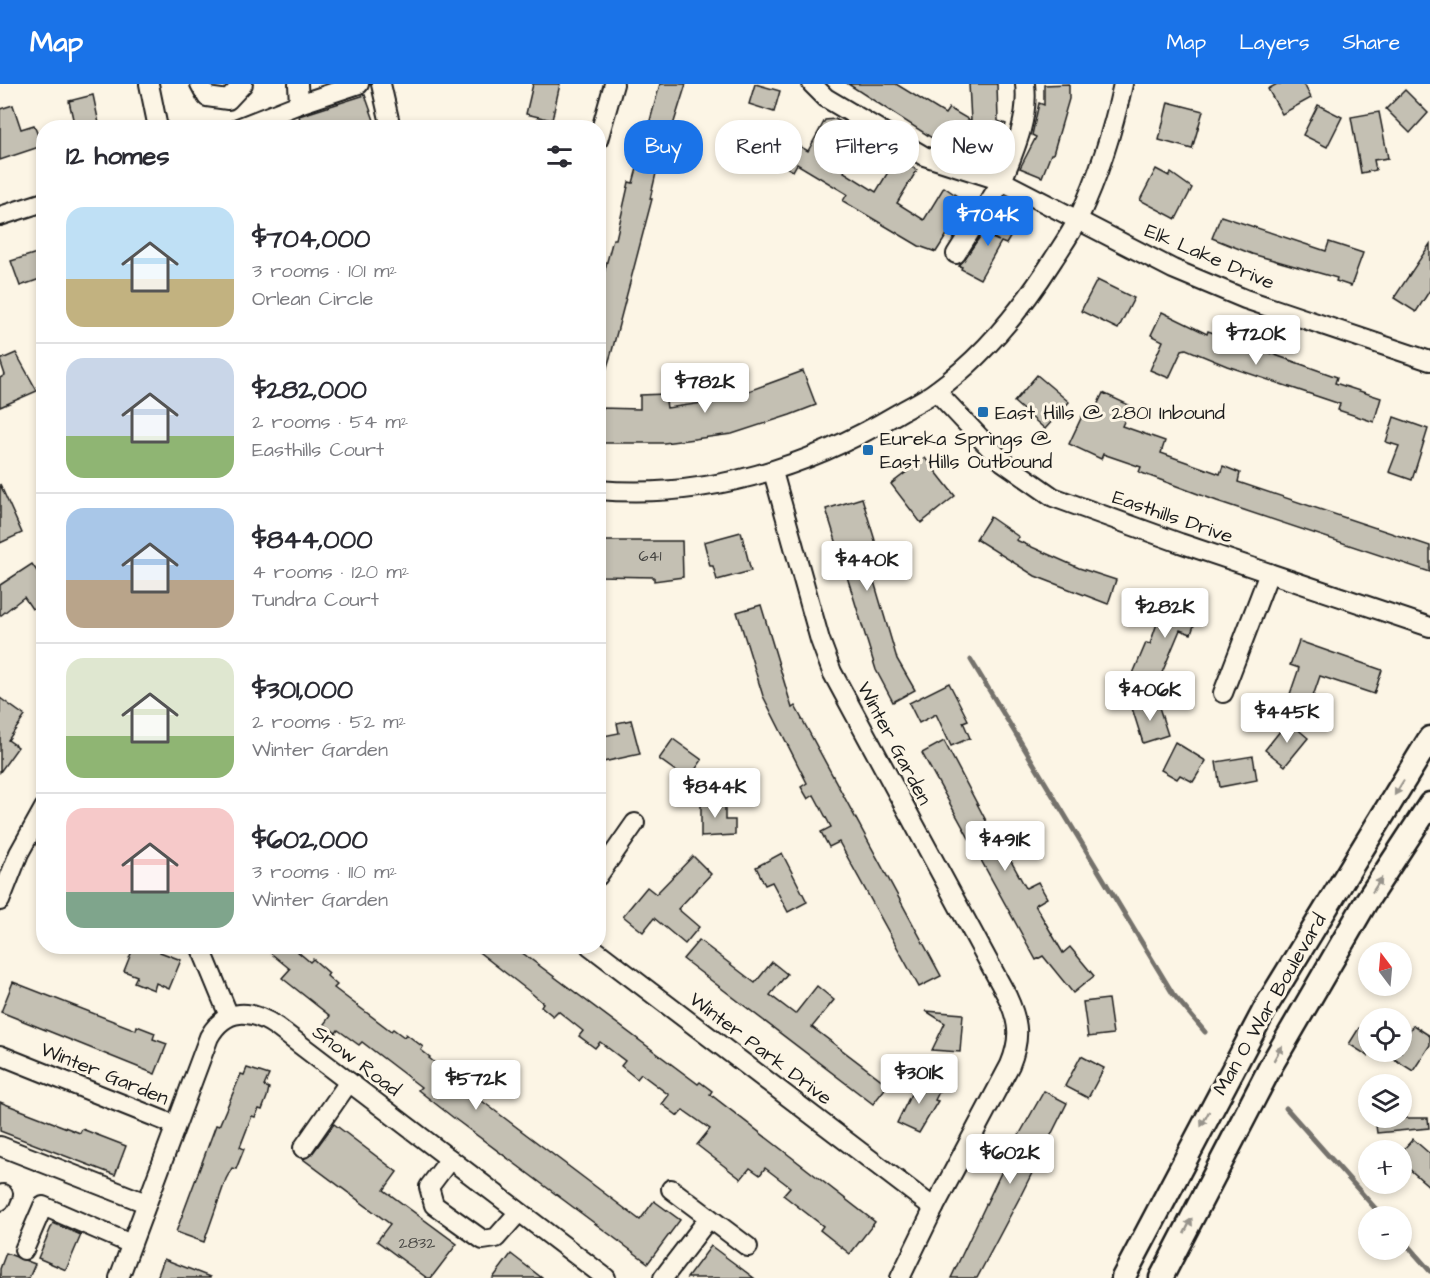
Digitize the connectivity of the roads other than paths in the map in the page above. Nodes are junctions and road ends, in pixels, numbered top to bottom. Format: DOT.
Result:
graph roads {
  1 [pos="149,84"];
  2 [pos="200,84"];
  3 [pos="243,84"];
  4 [pos="298,84"];
  5 [pos="359,84"];
  6 [pos="381,84"];
  7 [pos="614,84"];
  8 [pos="812,84"];
  9 [pos="1025,84"];
  10 [pos="1123,84"];
  11 [pos="299,104"];
  12 [pos="156,120"];
  13 [pos="260,120"];
  14 [pos="389,120"];
  15 [pos="604,120"];
  16 [pos="1002,181"];
  17 [pos="36,205"];
  18 [pos="0,216"];
  19 [pos="1078,219"];
  20 [pos="956,254"];
  21 [pos="1430,361"];
  22 [pos="936,391"];
  23 [pos="773,472"];
  24 [pos="606,490"];
  25 [pos="1269,573"];
  26 [pos="1430,627"];
  27 [pos="1223,693"];
  28 [pos="1430,738"];
  29 [pos="1430,804"];
  30 [pos="36,822"];
  31 [pos="635,823"];
  32 [pos="606,865"];
  33 [pos="0,901"];
  34 [pos="203,954"];
  35 [pos="601,954"];
  36 [pos="229,1016"];
  37 [pos="0,1055"];
  38 [pos="349,1082"];
  39 [pos="175,1125"];
  40 [pos="0,1146"];
  41 [pos="303,1148"];
  42 [pos="450,1159"];
  43 [pos="671,1189"];
  44 [pos="146,1203"];
  45 [pos="934,1208"];
  46 [pos="519,1212"];
  47 [pos="709,1218"];
  48 [pos="131,1244"];
  49 [pos="748,1247"];
  50 [pos="24,1250"];
  51 [pos="119,1278"];
  52 [pos="606,1278"];
  53 [pos="663,1278"];
  54 [pos="900,1278"];
  55 [pos="1123,1278"];
  56 [pos="1161,1278"];
  1 -- 12 [label="street"];
  2 -- 3 [label="street"];
  4 -- 11 [label="street"];
  5 -- 11 [label="street"];
  6 -- 14 [label="street"];
  7 -- 15 [label="street"];
  8 -- 16 [label="street, Elk Lake Drive"];
  9 -- 16 [label="street"];
  10 -- 19 [label="street"];
  11 -- 13 [label="street"];
  16 -- 19 [label="street, Elk Lake Drive"];
  16 -- 20 [label="street"];
  17 -- 18 [label="street"];
  19 -- 21 [label="street, Elk Lake Drive"];
  19 -- 22 [label="street"];
  22 -- 23 [label="street"];
  22 -- 25 [label="street, Easthills Drive"];
  23 -- 24 [label="street"];
  23 -- 45 [label="street, Winter Garden"];
  25 -- 26 [label="street, Easthills Drive"];
  25 -- 27 [label="street"];
  28 -- 55 [label="main road, Man O War Boulevard, one-way"];
  56 -- 29 [label="main road, Man O War Boulevard, one-way"];
  30 -- 33 [label="street"];
  31 -- 32 [label="street"];
  34 -- 36 [label="street"];
  35 -- 45 [label="street, Winter Park Drive"];
  36 -- 38 [label="street, Snow Road"];
  36 -- 39 [label="street"];
  37 -- 39 [label="street, Winter Garden"];
  38 -- 41 [label="street"];
  38 -- 42 [label="street, Snow Road"];
  39 -- 44 [label="street, Winter Garden"];
  40 -- 44 [label="street"];
  42 -- 46 [label="street, Snow Road"];
  42 -- 46 [label="street"];
  43 -- 47 [label="street"];
  44 -- 48 [label="street, Winter Garden"];
  45 -- 54 [label="street, Winter Garden"];
  46 -- 52 [label="street, Snow Road"];
  47 -- 49 [label="street"];
  47 -- 53 [label="street"];
  48 -- 50 [label="street"];
  48 -- 51 [label="street, Winter Garden"];
}
